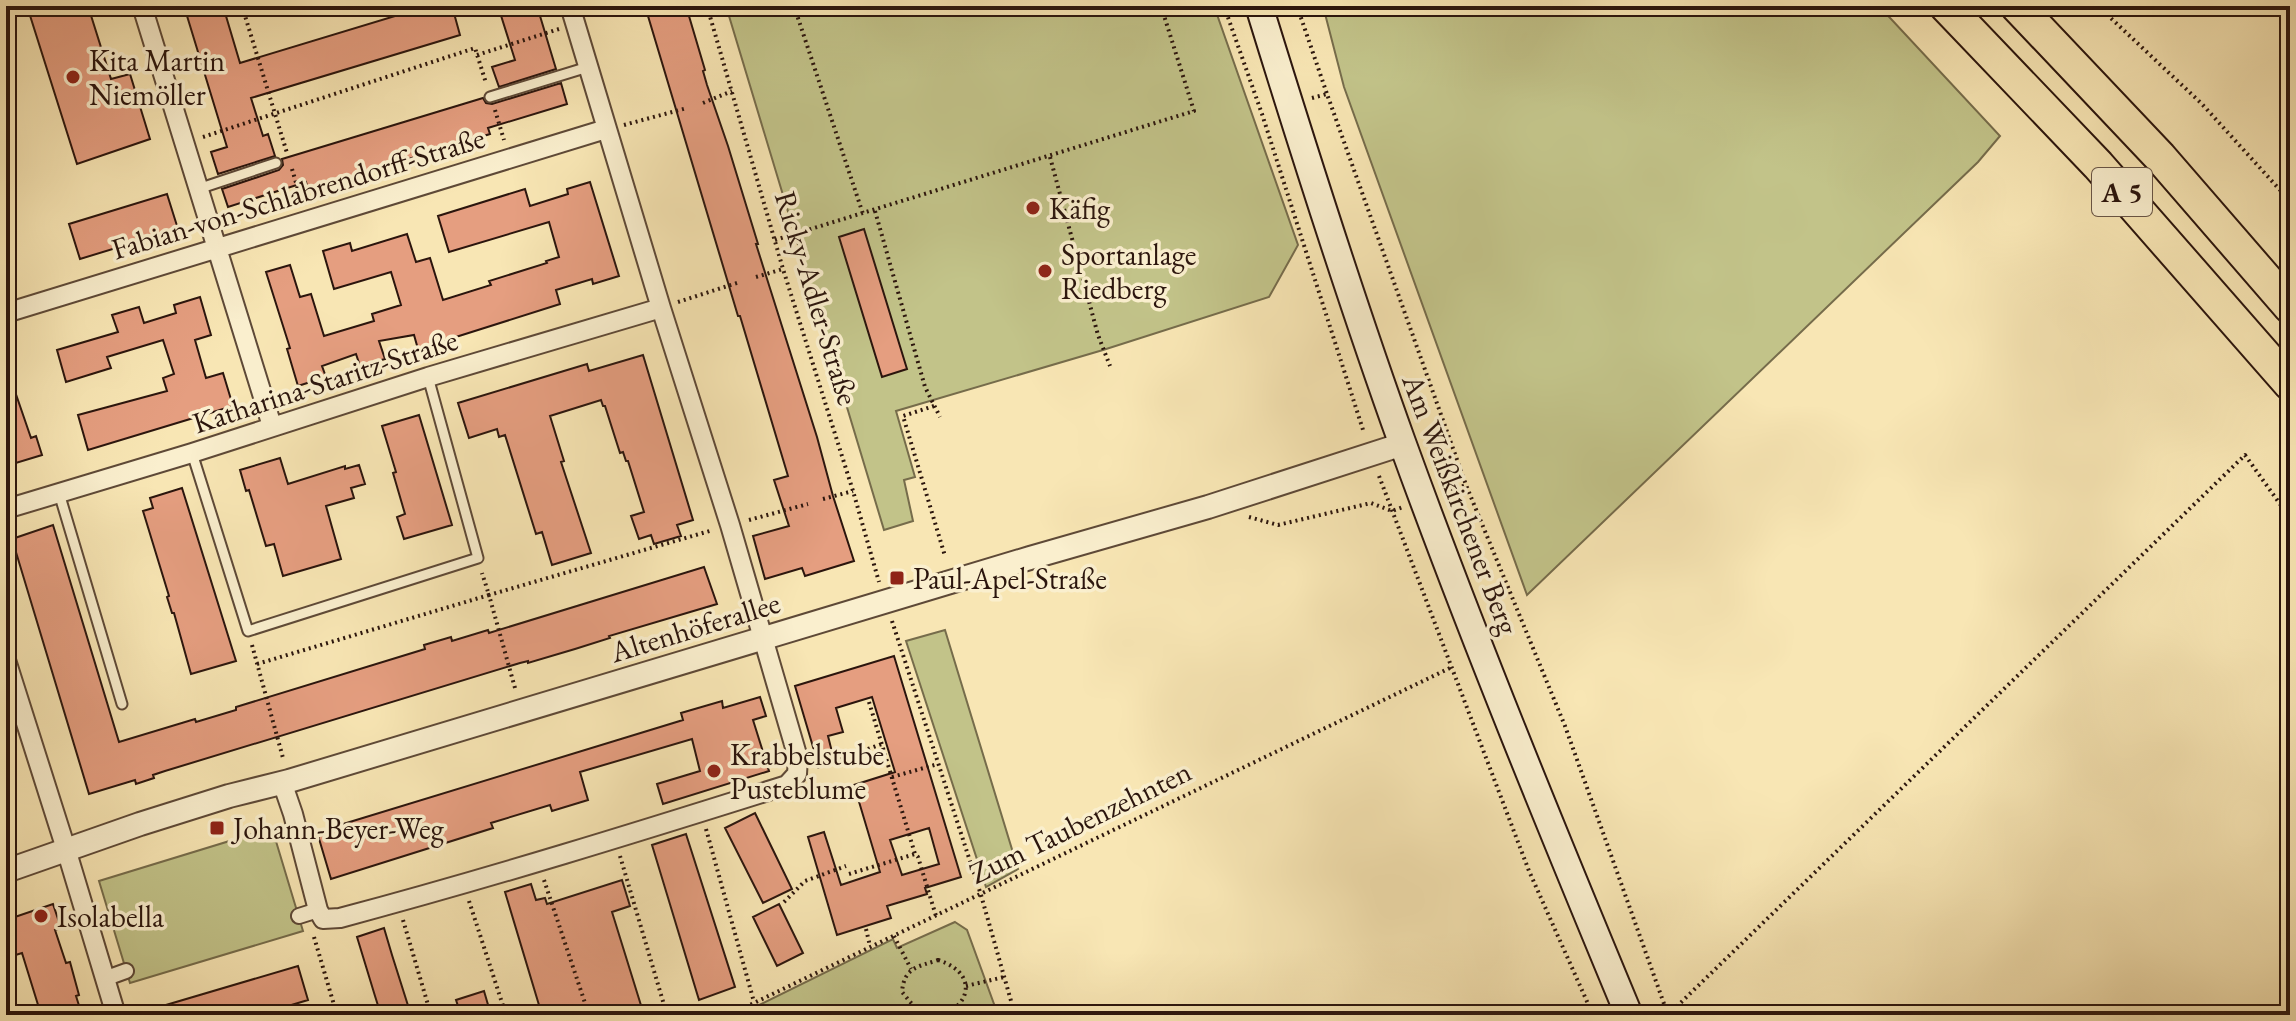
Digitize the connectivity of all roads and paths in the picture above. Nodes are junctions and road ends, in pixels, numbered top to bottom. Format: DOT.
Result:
graph roads {
  1 [pos="142,6"];
  2 [pos="242,6"];
  3 [pos="707,6"];
  4 [pos="794,6"];
  5 [pos="1161,6"];
  6 [pos="1224,6"];
  7 [pos="1259,6"];
  8 [pos="1297,6"];
  9 [pos="1946,6"];
  10 [pos="2017,6"];
  11 [pos="2098,6"];
  12 [pos="573,15"];
  13 [pos="477,55"];
  14 [pos="588,67"];
  15 [pos="732,91"];
  16 [pos="1327,94"];
  17 [pos="490,97"];
  18 [pos="703,103"];
  19 [pos="1289,104"];
  20 [pos="687,108"];
  21 [pos="275,114"];
  22 [pos="606,129"];
  23 [pos="184,143"];
  24 [pos="1050,156"];
  25 [pos="510,158"];
  26 [pos="276,163"];
  27 [pos="198,189"];
  28 [pos="2290,201"];
  29 [pos="875,211"];
  30 [pos="863,214"];
  31 [pos="307,219"];
  32 [pos="775,240"];
  33 [pos="215,247"];
  34 [pos="783,269"];
  35 [pos="756,277"];
  36 [pos="740,282"];
  37 [pos="2290,307"];
  38 [pos="661,308"];
  39 [pos="6,313"];
  40 [pos="1110,366"];
  41 [pos="428,377"];
  42 [pos="2290,384"];
  43 [pos="934,406"];
  44 [pos="940,417"];
  45 [pos="272,426"];
  46 [pos="1403,444"];
  47 [pos="192,453"];
  48 [pos="1371,454"];
  49 [pos="853,491"];
  50 [pos="59,493"];
  51 [pos="823,499"];
  52 [pos="808,504"];
  53 [pos="6,509"];
  54 [pos="1392,511"];
  55 [pos="2290,518"];
  56 [pos="730,525"];
  57 [pos="1278,525"];
  58 [pos="945,556"];
  59 [pos="478,558"];
  60 [pos="489,595"];
  61 [pos="886,601"];
  62 [pos="248,631"];
  63 [pos="762,638"];
  64 [pos="6,660"];
  65 [pos="257,664"];
  66 [pos="1450,668"];
  67 [pos="515,688"];
  68 [pos="869,702"];
  69 [pos="122,704"];
  70 [pos="882,744"];
  71 [pos="283,758"];
  72 [pos="938,764"];
  73 [pos="797,774"];
  74 [pos="892,777"];
  75 [pos="282,782"];
  76 [pos="701,812"];
  77 [pos="614,838"];
  78 [pos="66,849"];
  79 [pos="915,854"];
  80 [pos="538,862"];
  81 [pos="846,866"];
  82 [pos="6,871"];
  83 [pos="849,874"];
  84 [pos="463,884"];
  85 [pos="981,895"];
  86 [pos="784,902"];
  87 [pos="397,903"];
  88 [pos="321,914"];
  89 [pos="299,916"];
  90 [pos="936,916"];
  91 [pos="866,929"];
  92 [pos="894,936"];
  93 [pos="870,946"];
  94 [pos="911,970"];
  95 [pos="126,971"];
  96 [pos="1004,977"];
  97 [pos="104,979"];
  98 [pos="966,986"];
  99 [pos="754,1002"];
  100 [pos="743,1007"];
  101 [pos="941,1014"];
  102 [pos="116,1015"];
  103 [pos="337,1015"];
  104 [pos="431,1015"];
  105 [pos="506,1015"];
  106 [pos="589,1015"];
  107 [pos="667,1015"];
  108 [pos="729,1015"];
  109 [pos="745,1015"];
  110 [pos="1015,1015"];
  111 [pos="1593,1015"];
  112 [pos="1629,1015"];
  113 [pos="1668,1015"];
  1 -- 23 [label="street"];
  2 -- 21 [label="path"];
  3 -- 15 [label="path, Ricky-Adler-Straße"];
  4 -- 30 [label="path"];
  5 -- 24 [label="path"];
  6 -- 48 [label="path"];
  7 -- 19 [label="main road, Am Weißkirchener Berg"];
  8 -- 16 [label="path"];
  9 -- 42 [label="highway, A 5"];
  10 -- 37 [label="highway, A 5"];
  11 -- 28 [label="path"];
  12 -- 13 [label="path"];
  12 -- 14 [label="street"];
  13 -- 17 [label="path"];
  13 -- 21 [label="path"];
  14 -- 17 [label="lane"];
  14 -- 22 [label="street"];
  15 -- 18 [label="path"];
  15 -- 32 [label="path, Ricky-Adler-Straße"];
  16 -- 19 [label="path"];
  16 -- 113 [label="path"];
  17 -- 25 [label="path"];
  19 -- 46 [label="main road, Am Weißkirchener Berg"];
  20 -- 22 [label="path"];
  21 -- 23 [label="path"];
  21 -- 31 [label="path"];
  22 -- 25 [label="street, Fabian-von-Schlabrendorff-Straße"];
  22 -- 38 [label="street"];
  23 -- 27 [label="street"];
  24 -- 29 [label="path"];
  24 -- 40 [label="path"];
  25 -- 31 [label="street, Fabian-von-Schlabrendorff-Straße"];
  26 -- 27 [label="lane"];
  27 -- 33 [label="street"];
  29 -- 30 [label="path"];
  29 -- 43 [label="path"];
  30 -- 32 [label="path"];
  31 -- 33 [label="street, Fabian-von-Schlabrendorff-Straße"];
  32 -- 34 [label="path, Ricky-Adler-Straße"];
  33 -- 39 [label="street, Fabian-von-Schlabrendorff-Straße"];
  33 -- 45 [label="street"];
  34 -- 35 [label="path"];
  34 -- 49 [label="path, Ricky-Adler-Straße"];
  36 -- 38 [label="path"];
  38 -- 41 [label="street, Katharina-Staritz-Straße"];
  38 -- 56 [label="street"];
  41 -- 45 [label="street, Katharina-Staritz-Straße"];
  41 -- 59 [label="lane"];
  43 -- 44 [label="path"];
  43 -- 58 [label="path"];
  45 -- 47 [label="street, Katharina-Staritz-Straße"];
  46 -- 48 [label="street, Altenhöferallee"];
  46 -- 112 [label="main road, Am Weißkirchener Berg"];
  47 -- 50 [label="street, Katharina-Staritz-Straße"];
  47 -- 62 [label="lane"];
  48 -- 54 [label="path"];
  48 -- 61 [label="street, Altenhöferallee"];
  49 -- 51 [label="path"];
  49 -- 61 [label="path, Ricky-Adler-Straße"];
  50 -- 53 [label="street, Katharina-Staritz-Straße"];
  50 -- 69 [label="lane"];
  52 -- 56 [label="path"];
  54 -- 57 [label="path"];
  54 -- 66 [label="path"];
  55 -- 113 [label="path"];
  56 -- 60 [label="path"];
  56 -- 63 [label="street"];
  59 -- 60 [label="path"];
  59 -- 62 [label="lane"];
  60 -- 65 [label="path"];
  60 -- 67 [label="path"];
  61 -- 63 [label="street, Altenhöferallee"];
  61 -- 72 [label="path, Ricky-Adler-Straße"];
  62 -- 65 [label="path"];
  63 -- 73 [label="street"];
  63 -- 75 [label="street, Altenhöferallee"];
  64 -- 78 [label="street"];
  65 -- 71 [label="path"];
  66 -- 85 [label="path, Zum Taubenzehnten"];
  66 -- 111 [label="path"];
  68 -- 70 [label="path"];
  70 -- 73 [label="path"];
  70 -- 74 [label="path"];
  72 -- 74 [label="path"];
  72 -- 85 [label="path, Ricky-Adler-Straße"];
  73 -- 76 [label="street"];
  74 -- 79 [label="path"];
  75 -- 78 [label="street, Altenhöferallee"];
  75 -- 88 [label="street"];
  76 -- 77 [label="street"];
  76 -- 99 [label="path"];
  77 -- 80 [label="street"];
  77 -- 107 [label="path"];
  78 -- 82 [label="street, Altenhöferallee"];
  78 -- 97 [label="street"];
  79 -- 83 [label="path"];
  79 -- 90 [label="path"];
  80 -- 84 [label="street"];
  80 -- 106 [label="path"];
  81 -- 86 [label="path"];
  84 -- 87 [label="street"];
  84 -- 105 [label="path"];
  85 -- 90 [label="path, Zum Taubenzehnten"];
  85 -- 96 [label="path, Ricky-Adler-Straße"];
  87 -- 88 [label="street"];
  87 -- 104 [label="path"];
  88 -- 89 [label="street"];
  88 -- 103 [label="path"];
  90 -- 92 [label="path, Zum Taubenzehnten"];
  91 -- 93 [label="path"];
  92 -- 93 [label="path, Zum Taubenzehnten"];
  92 -- 94 [label="path"];
  93 -- 99 [label="path, Zum Taubenzehnten"];
  94 -- 98 [label="path"];
  94 -- 101 [label="path"];
  95 -- 97 [label="street"];
  96 -- 98 [label="path"];
  96 -- 110 [label="path, Ricky-Adler-Straße"];
  97 -- 102 [label="street"];
  98 -- 101 [label="path"];
  99 -- 100 [label="path, Zum Taubenzehnten"];
  100 -- 108 [label="path, Zum Taubenzehnten"];
  100 -- 109 [label="path"];
}
